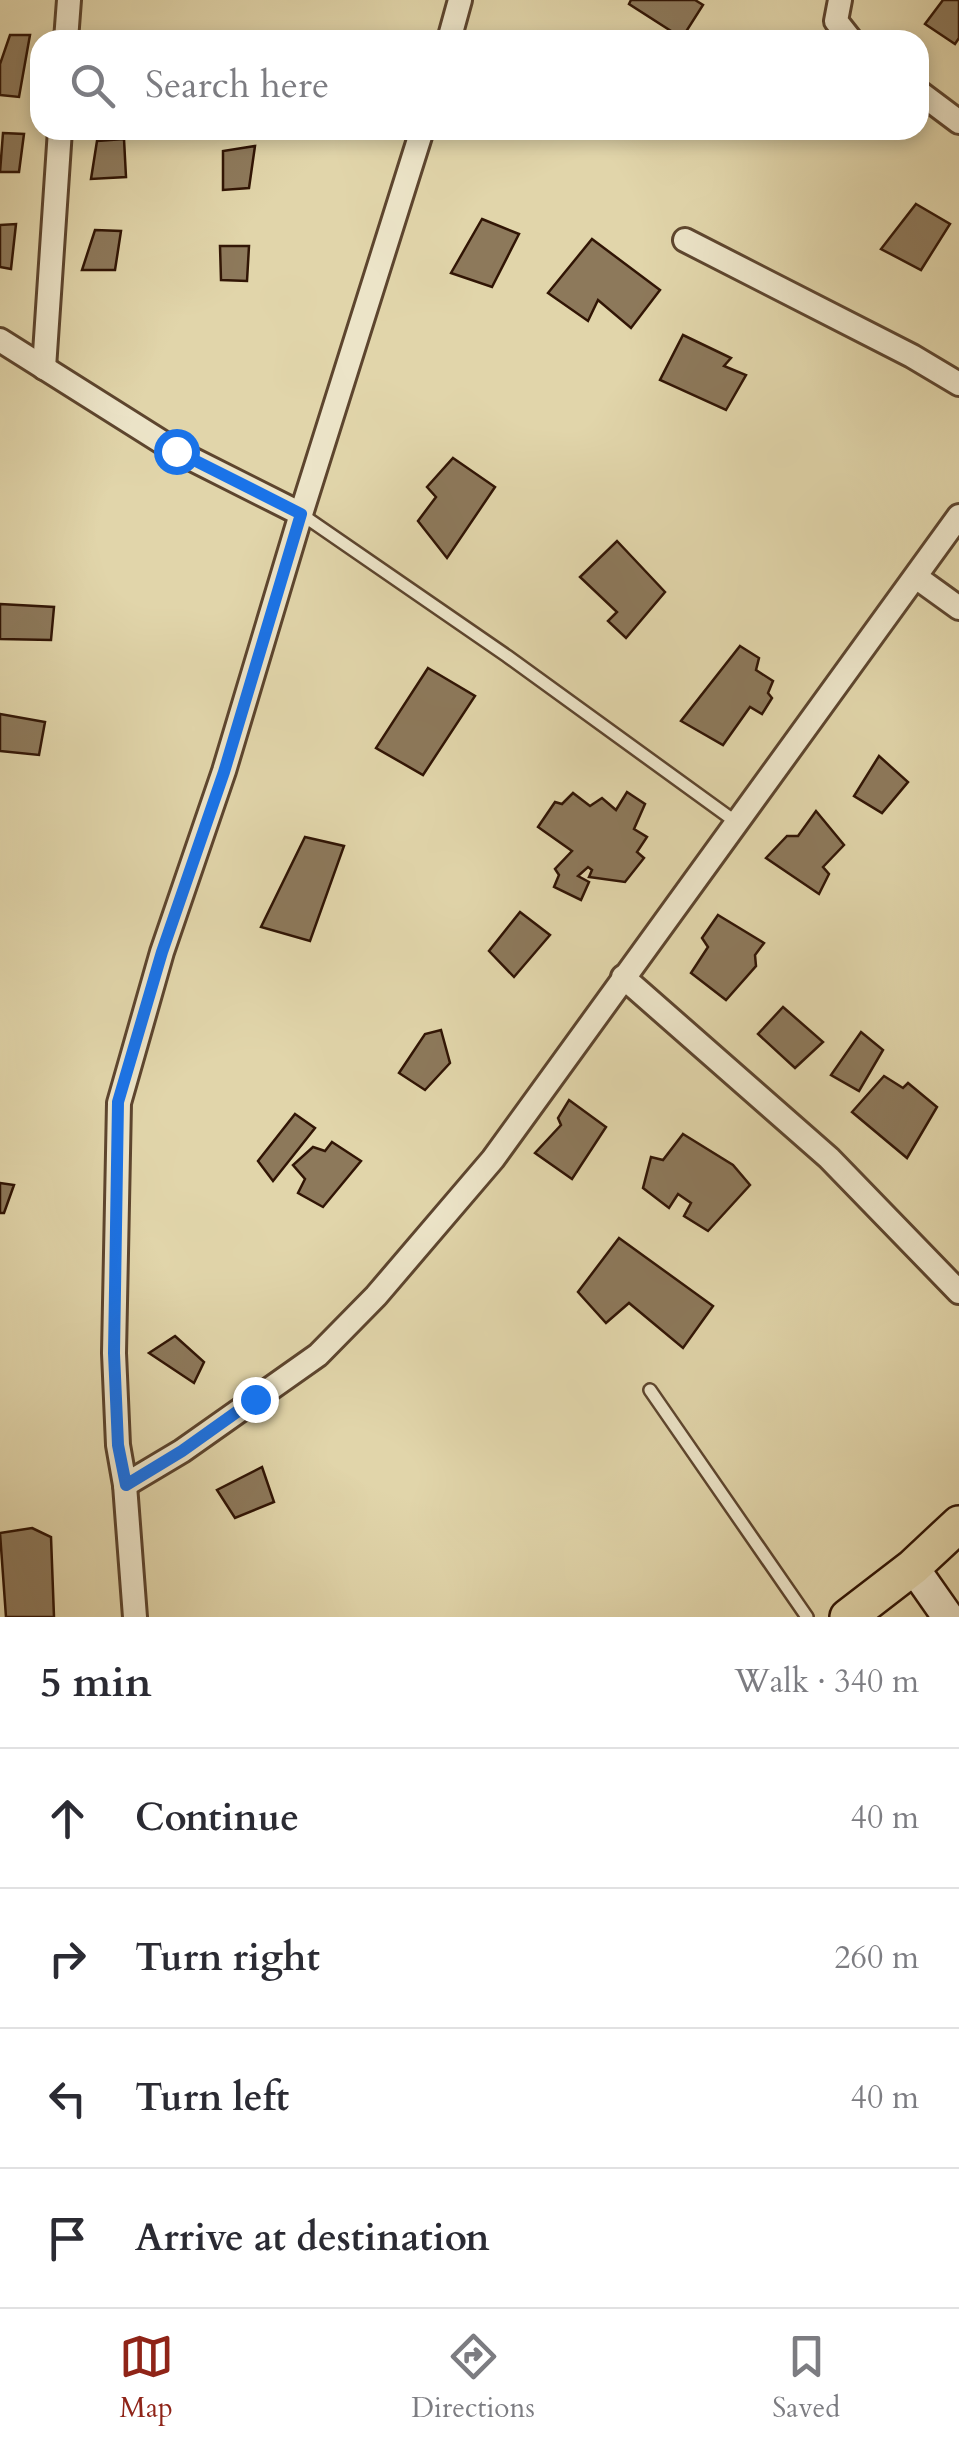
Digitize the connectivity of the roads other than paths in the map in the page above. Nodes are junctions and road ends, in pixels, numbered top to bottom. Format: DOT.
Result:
graph roads {
  1 [pos="69,0"];
  2 [pos="460,0"];
  3 [pos="840,0"];
  4 [pos="67,30"];
  5 [pos="452,30"];
  6 [pos="843,30"];
  7 [pos="929,100"];
  8 [pos="959,122"];
  9 [pos="59,140"];
  10 [pos="419,140"];
  11 [pos="685,240"];
  12 [pos="0,340"];
  13 [pos="44,368"];
  14 [pos="959,384"];
  15 [pos="301,514"];
  16 [pos="959,516"];
  17 [pos="916,577"];
  18 [pos="959,608"];
  19 [pos="736,822"];
  20 [pos="623,977"];
  21 [pos="959,1292"];
  22 [pos="650,1390"];
  23 [pos="126,1485"];
  24 [pos="959,1524"];
  25 [pos="912,1567"];
  26 [pos="860,1612"];
  27 [pos="135,1617"];
  28 [pos="806,1617"];
  29 [pos="948,1617"];
  1 -- 4 [label="street"];
  2 -- 5 [label="street"];
  3 -- 6 [label="street"];
  7 -- 8 [label="street"];
  9 -- 13 [label="street"];
  10 -- 15 [label="street"];
  11 -- 14 [label="street"];
  12 -- 13 [label="street"];
  13 -- 15 [label="street"];
  15 -- 19 [label="lane"];
  15 -- 23 [label="street"];
  16 -- 17 [label="street"];
  17 -- 18 [label="street"];
  17 -- 19 [label="street"];
  19 -- 20 [label="street"];
  20 -- 21 [label="street"];
  20 -- 23 [label="street"];
  22 -- 28 [label="lane"];
  23 -- 27 [label="street"];
  24 -- 25 [label="main road"];
  25 -- 26 [label="main road"];
  25 -- 29 [label="street"];
}
